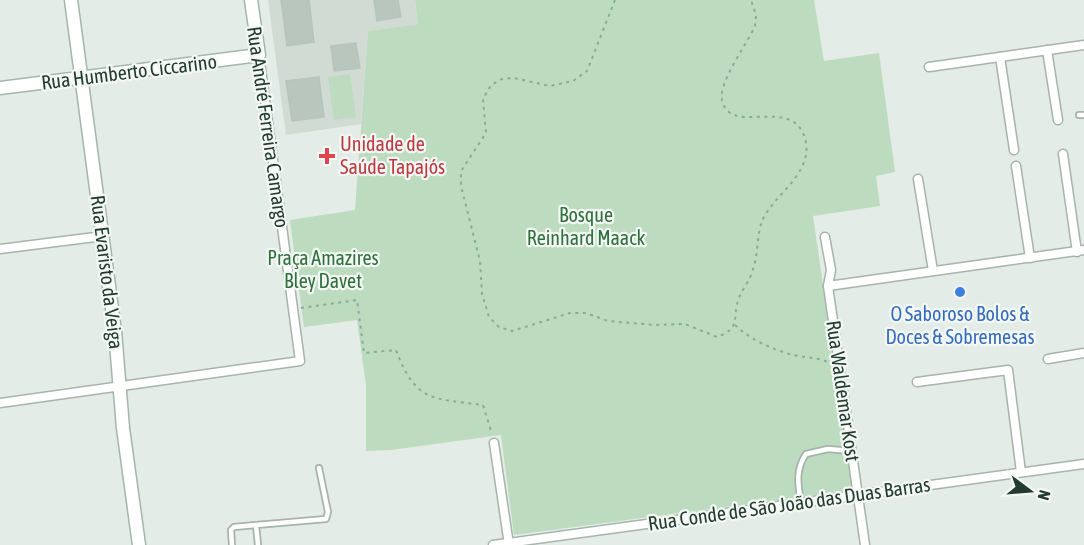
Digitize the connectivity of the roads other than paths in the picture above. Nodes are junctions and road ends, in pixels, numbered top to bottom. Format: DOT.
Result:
graph roads {
  1 [pos="71,0"];
  2 [pos="251,0"];
  3 [pos="1084,45"];
  4 [pos="1047,50"];
  5 [pos="259,55"];
  6 [pos="1000,57"];
  7 [pos="929,66"];
  8 [pos="81,78"];
  9 [pos="0,88"];
  10 [pos="1058,120"];
  11 [pos="1014,150"];
  12 [pos="1064,154"];
  13 [pos="1016,166"];
  14 [pos="918,179"];
  15 [pos="102,236"];
  16 [pos="825,237"];
  17 [pos="0,249"];
  18 [pos="1080,251"];
  19 [pos="1030,258"];
  20 [pos="933,271"];
  21 [pos="828,286"];
  22 [pos="1084,353"];
  23 [pos="1048,358"];
  24 [pos="917,382"];
  25 [pos="119,386"];
  26 [pos="0,403"];
  27 [pos="494,443"];
  28 [pos="851,451"];
  29 [pos="1084,464"];
  30 [pos="319,468"];
  31 [pos="1021,472"];
  32 [pos="858,495"];
  33 [pos="801,503"];
  34 [pos="256,525"];
  35 [pos="508,544"];
  36 [pos="139,545"];
  37 [pos="232,545"];
  38 [pos="258,545"];
  39 [pos="493,545"];
  40 [pos="865,545"];
  1 -- 8 [label="street, Rua Evaristo da Veiga"];
  2 -- 5 [label="street, Rua André Ferreira Camargo"];
  3 -- 4 [label="street"];
  4 -- 6 [label="street"];
  4 -- 10 [label="street"];
  5 -- 8 [label="street, Rua Humberto Ciccarino"];
  5 -- 25 [label="street, Rua André Ferreira Camargo"];
  6 -- 7 [label="street"];
  6 -- 11 [label="street"];
  8 -- 9 [label="street, Rua Humberto Ciccarino"];
  8 -- 15 [label="street, Rua Evaristo da Veiga"];
  12 -- 18 [label="street"];
  13 -- 19 [label="street"];
  14 -- 20 [label="street"];
  15 -- 17 [label="street"];
  15 -- 25 [label="street, Rua Evaristo da Veiga"];
  16 -- 21 [label="street, Rua Waldemar Kost"];
  18 -- 19 [label="street"];
  19 -- 20 [label="street"];
  20 -- 21 [label="street"];
  21 -- 28 [label="street, Rua Waldemar Kost"];
  22 -- 23 [label="street"];
  24 -- 31 [label="street"];
  25 -- 26 [label="street"];
  25 -- 36 [label="street, Rua Evaristo da Veiga"];
  27 -- 35 [label="street"];
  28 -- 32 [label="street, Rua Waldemar Kost"];
  28 -- 33 [label="lane"];
  29 -- 31 [label="street, Rua Conde de São João das Duas Barras"];
  30 -- 34 [label="lane"];
  31 -- 32 [label="street, Rua Conde de São João das Duas Barras"];
  32 -- 33 [label="street, Rua Conde de São João das Duas Barras"];
  32 -- 40 [label="street, Rua Waldemar Kost"];
  33 -- 35 [label="street, Rua Conde de São João das Duas Barras"];
  34 -- 37 [label="lane"];
  34 -- 38 [label="lane"];
  35 -- 39 [label="street, Rua Conde de São João das Duas Barras"];
}
